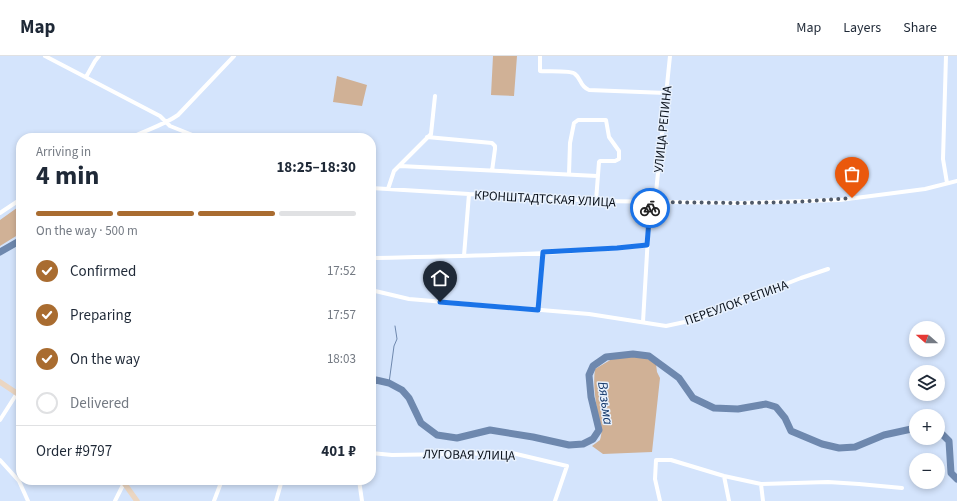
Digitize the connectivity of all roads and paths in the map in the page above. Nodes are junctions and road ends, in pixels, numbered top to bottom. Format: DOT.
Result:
graph roads {
  1 [pos="45,56"];
  2 [pos="99,56"];
  3 [pos="234,56"];
  4 [pos="540,56"];
  5 [pos="670,56"];
  6 [pos="946,56"];
  7 [pos="86,77"];
  8 [pos="666,93"];
  9 [pos="436,96"];
  10 [pos="167,123"];
  11 [pos="141,133"];
  12 [pos="188,133"];
  13 [pos="427,138"];
  14 [pos="400,166"];
  15 [pos="492,171"];
  16 [pos="569,174"];
  17 [pos="597,176"];
  18 [pos="957,181"];
  19 [pos="947,183"];
  20 [pos="376,188"];
  21 [pos="388,189"];
  22 [pos="469,194"];
  23 [pos="596,200"];
  24 [pos="16,202"];
  25 [pos="653,202"];
  26 [pos="0,213"];
  27 [pos="647,245"];
  28 [pos="543,252"];
  29 [pos="464,256"];
  30 [pos="376,258"];
  31 [pos="828,269"];
  32 [pos="376,291"];
  33 [pos="538,310"];
  34 [pos="643,322"];
  35 [pos="0,382"];
  36 [pos="16,393"];
  37 [pos="16,399"];
  38 [pos="0,420"];
  39 [pos="376,452"];
  40 [pos="0,460"];
  41 [pos="724,476"];
  42 [pos="16,478"];
  43 [pos="762,484"];
  44 [pos="21,485"];
  45 [pos="122,485"];
  46 [pos="125,485"];
  47 [pos="220,485"];
  48 [pos="281,485"];
  49 [pos="360,485"];
  50 [pos="902,488"];
  51 [pos="28,501"];
  52 [pos="115,501"];
  53 [pos="137,501"];
  54 [pos="214,501"];
  55 [pos="276,501"];
  56 [pos="362,501"];
  57 [pos="555,501"];
  58 [pos="660,501"];
  59 [pos="729,501"];
  60 [pos="763,501"];
  1 -- 7 [label="street"];
  2 -- 7 [label="street"];
  3 -- 10 [label="street"];
  4 -- 8 [label="street"];
  5 -- 8 [label="street, УЛИЦА РЕПИНА"];
  6 -- 19 [label="street"];
  7 -- 10 [label="street"];
  8 -- 25 [label="street, УЛИЦА РЕПИНА"];
  9 -- 13 [label="street"];
  10 -- 11 [label="street"];
  10 -- 12 [label="street"];
  13 -- 14 [label="street"];
  13 -- 15 [label="street"];
  14 -- 15 [label="street"];
  14 -- 21 [label="street"];
  15 -- 16 [label="street"];
  16 -- 17 [label="street"];
  16 -- 17 [label="street"];
  17 -- 23 [label="street"];
  18 -- 19 [label="street, КРОНШТАДТСКАЯ УЛИЦА"];
  19 -- 25 [label="street, КРОНШТАДТСКАЯ УЛИЦА"];
  20 -- 21 [label="street, КРОНШТАДТСКАЯ УЛИЦА"];
  21 -- 22 [label="street, КРОНШТАДТСКАЯ УЛИЦА"];
  22 -- 23 [label="street, КРОНШТАДТСКАЯ УЛИЦА"];
  22 -- 29 [label="street"];
  23 -- 25 [label="street, КРОНШТАДТСКАЯ УЛИЦА"];
  24 -- 26 [label="street"];
  25 -- 27 [label="street, УЛИЦА РЕПИНА"];
  27 -- 28 [label="street"];
  27 -- 34 [label="street, УЛИЦА РЕПИНА"];
  28 -- 29 [label="street"];
  28 -- 33 [label="street"];
  29 -- 30 [label="street"];
  31 -- 34 [label="street, ПЕРЕУЛОК РЕПИНА"];
  32 -- 33 [label="street, ПЕРЕУЛОК РЕПИНА"];
  33 -- 34 [label="street, ПЕРЕУЛОК РЕПИНА"];
  35 -- 36 [label="main road"];
  37 -- 38 [label="street"];
  39 -- 57 [label="street, ЛУГОВАЯ УЛИЦА"];
  40 -- 42 [label="street"];
  41 -- 43 [label="street"];
  41 -- 58 [label="street"];
  41 -- 59 [label="street"];
  43 -- 50 [label="street"];
  43 -- 60 [label="street"];
  44 -- 51 [label="street"];
  45 -- 52 [label="street"];
  46 -- 53 [label="main road"];
  47 -- 54 [label="street"];
  48 -- 55 [label="street"];
  49 -- 56 [label="street"];
}
